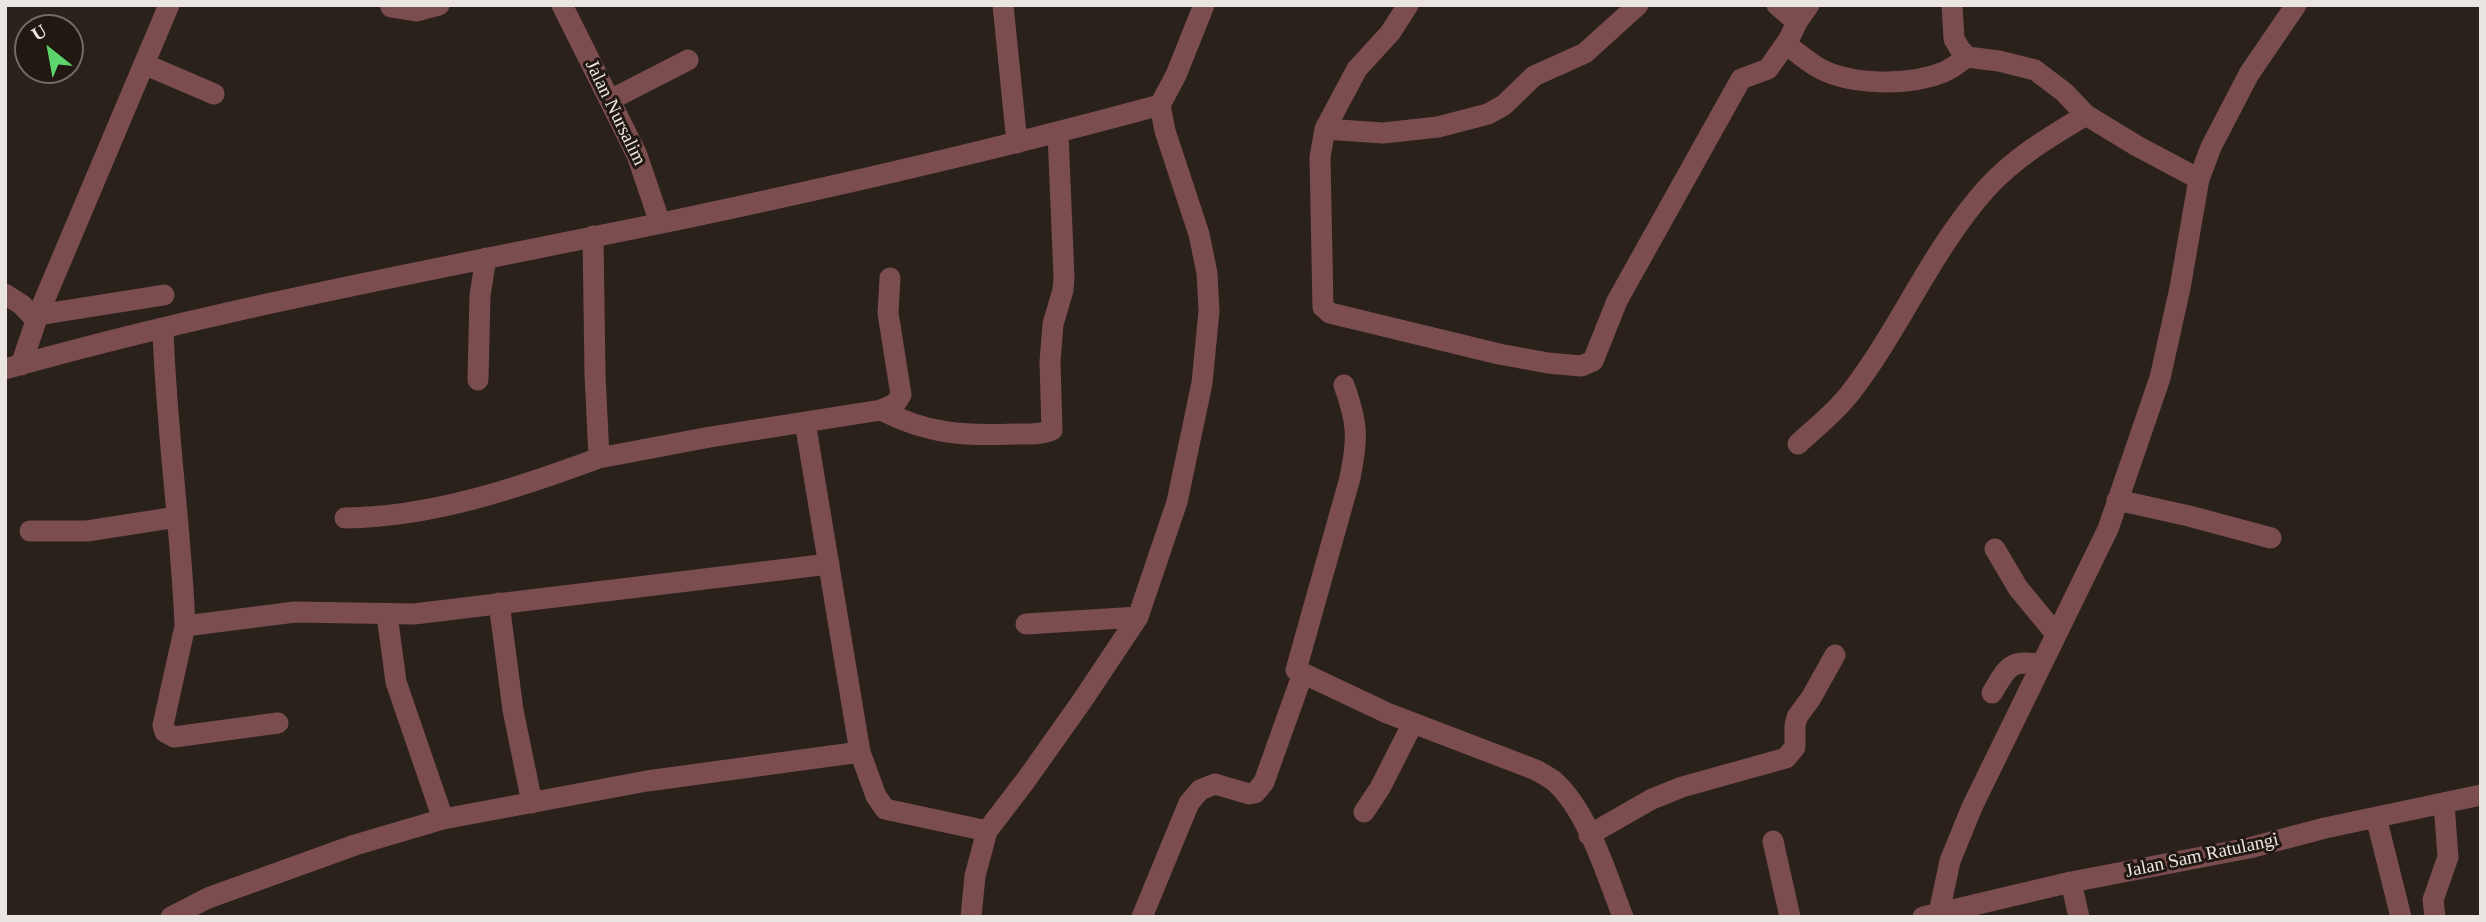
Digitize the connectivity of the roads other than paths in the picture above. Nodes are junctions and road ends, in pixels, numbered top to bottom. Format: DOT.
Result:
graph roads {
  1 [pos="169,5"];
  2 [pos="439,5"];
  3 [pos="562,5"];
  4 [pos="1003,5"];
  5 [pos="1204,5"];
  6 [pos="1408,5"];
  7 [pos="1639,5"];
  8 [pos="1777,5"];
  9 [pos="2296,5"];
  10 [pos="391,7"];
  11 [pos="1956,10"];
  12 [pos="1803,14"];
  13 [pos="1786,44"];
  14 [pos="1967,57"];
  15 [pos="688,60"];
  16 [pos="144,64"];
  17 [pos="214,94"];
  18 [pos="610,100"];
  19 [pos="1160,105"];
  20 [pos="2086,115"];
  21 [pos="1325,129"];
  22 [pos="1058,133"];
  23 [pos="1017,143"];
  24 [pos="2199,179"];
  25 [pos="660,223"];
  26 [pos="593,236"];
  27 [pos="486,258"];
  28 [pos="890,278"];
  29 [pos="5,294"];
  30 [pos="164,295"];
  31 [pos="37,317"];
  32 [pos="163,329"];
  33 [pos="13,367"];
  34 [pos="478,380"];
  35 [pos="1344,385"];
  36 [pos="881,410"];
  37 [pos="805,422"];
  38 [pos="1798,444"];
  39 [pos="599,458"];
  40 [pos="2117,500"];
  41 [pos="177,517"];
  42 [pos="345,518"];
  43 [pos="30,531"];
  44 [pos="2271,538"];
  45 [pos="1995,549"];
  46 [pos="829,564"];
  47 [pos="499,603"];
  48 [pos="387,615"];
  49 [pos="1138,617"];
  50 [pos="1026,624"];
  51 [pos="185,626"];
  52 [pos="2056,634"];
  53 [pos="1835,656"];
  54 [pos="2041,665"];
  55 [pos="1303,673"];
  56 [pos="1992,693"];
  57 [pos="1400,718"];
  58 [pos="278,723"];
  59 [pos="860,752"];
  60 [pos="2481,795"];
  61 [pos="532,803"];
  62 [pos="2444,803"];
  63 [pos="1364,812"];
  64 [pos="2376,817"];
  65 [pos="443,819"];
  66 [pos="987,831"];
  67 [pos="1589,835"];
  68 [pos="1773,841"];
  69 [pos="2071,882"];
  70 [pos="1931,915"];
  71 [pos="172,917"];
  72 [pos="971,917"];
  73 [pos="1142,917"];
  74 [pos="1623,917"];
  75 [pos="1790,917"];
  76 [pos="2079,917"];
  77 [pos="2401,917"];
  78 [pos="2435,917"];
  1 -- 16 [label="street"];
  2 -- 10 [label="street"];
  3 -- 18 [label="street, Jalan Nursalim"];
  4 -- 23 [label="street"];
  5 -- 19 [label="street"];
  6 -- 21 [label="street"];
  7 -- 21 [label="street"];
  8 -- 12 [label="street"];
  9 -- 24 [label="street"];
  11 -- 14 [label="street"];
  12 -- 13 [label="street"];
  13 -- 14 [label="street"];
  13 -- 21 [label="street"];
  14 -- 20 [label="street"];
  15 -- 18 [label="street"];
  16 -- 17 [label="street"];
  16 -- 31 [label="street"];
  18 -- 25 [label="street, Jalan Nursalim"];
  19 -- 22 [label="street"];
  19 -- 49 [label="street"];
  20 -- 24 [label="street"];
  20 -- 38 [label="street"];
  22 -- 23 [label="street"];
  22 -- 36 [label="street"];
  23 -- 25 [label="street"];
  24 -- 40 [label="street"];
  25 -- 26 [label="street"];
  26 -- 27 [label="street"];
  26 -- 39 [label="street"];
  27 -- 32 [label="street"];
  27 -- 34 [label="street"];
  28 -- 36 [label="street"];
  29 -- 31 [label="street"];
  30 -- 31 [label="street"];
  31 -- 33 [label="street"];
  32 -- 33 [label="street"];
  32 -- 41 [label="street"];
  35 -- 55 [label="street"];
  36 -- 37 [label="street"];
  37 -- 39 [label="street"];
  37 -- 46 [label="street"];
  39 -- 42 [label="street"];
  40 -- 44 [label="street"];
  40 -- 52 [label="street"];
  41 -- 43 [label="street"];
  41 -- 51 [label="street"];
  45 -- 52 [label="street"];
  46 -- 47 [label="street"];
  46 -- 59 [label="street"];
  47 -- 48 [label="street"];
  47 -- 61 [label="street"];
  48 -- 51 [label="street"];
  48 -- 65 [label="street"];
  49 -- 50 [label="street"];
  49 -- 66 [label="street"];
  51 -- 58 [label="street"];
  52 -- 54 [label="street"];
  53 -- 67 [label="street"];
  54 -- 56 [label="street"];
  54 -- 70 [label="street"];
  55 -- 57 [label="street"];
  55 -- 73 [label="street"];
  57 -- 63 [label="street"];
  57 -- 67 [label="street"];
  59 -- 61 [label="street"];
  59 -- 66 [label="street"];
  60 -- 62 [label="street, Jalan Sam Ratulangi"];
  61 -- 65 [label="street"];
  62 -- 64 [label="street, Jalan Sam Ratulangi"];
  62 -- 78 [label="street"];
  64 -- 69 [label="street, Jalan Sam Ratulangi"];
  64 -- 77 [label="street"];
  65 -- 71 [label="street"];
  66 -- 72 [label="street"];
  67 -- 74 [label="street"];
  68 -- 75 [label="street"];
  69 -- 70 [label="street, Jalan Sam Ratulangi"];
  69 -- 76 [label="street"];
}
